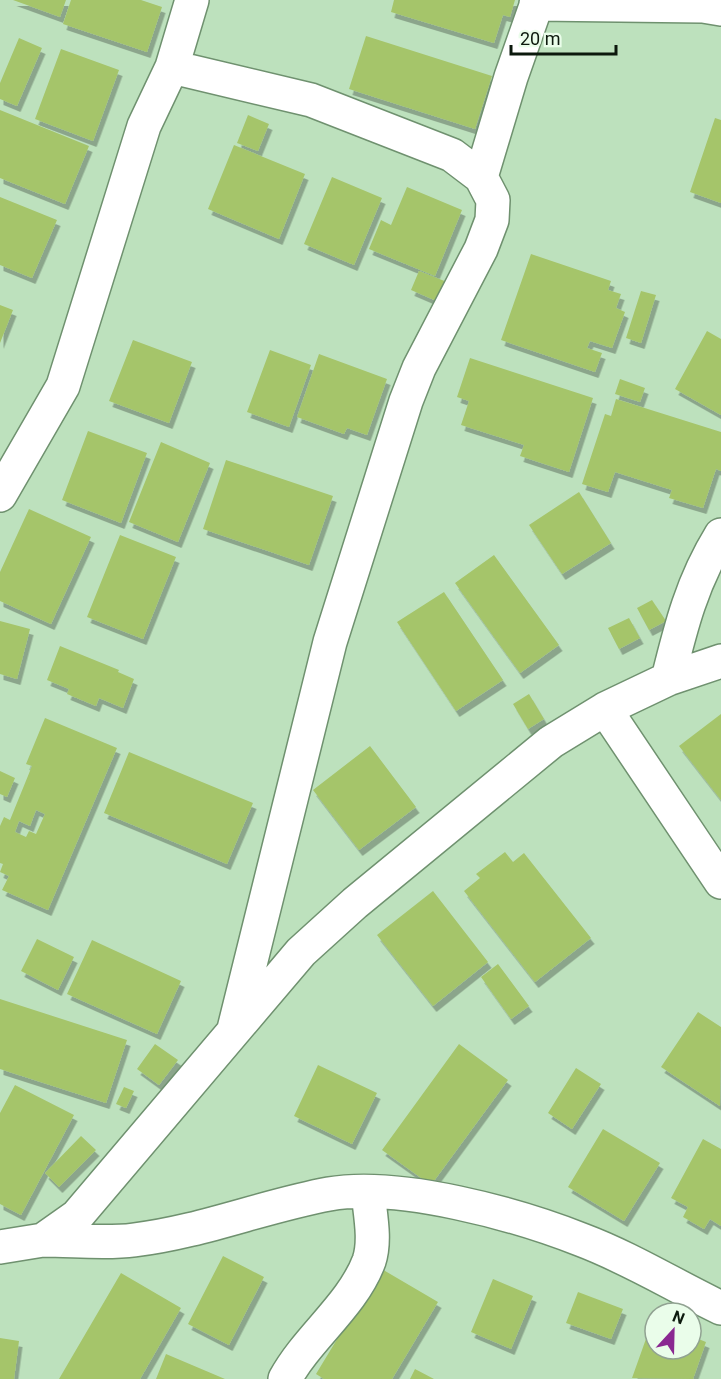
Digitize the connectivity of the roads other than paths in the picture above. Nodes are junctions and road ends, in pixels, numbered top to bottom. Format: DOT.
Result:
graph roads {
  1 [pos="192,0"];
  2 [pos="537,2"];
  3 [pos="721,9"];
  4 [pos="172,67"];
  5 [pos="481,177"];
  6 [pos="0,495"];
  7 [pos="721,535"];
  8 [pos="721,661"];
  9 [pos="668,679"];
  10 [pos="604,709"];
  11 [pos="721,882"];
  12 [pos="234,1029"];
  13 [pos="368,1192"];
  14 [pos="43,1240"];
  15 [pos="0,1247"];
  16 [pos="721,1308"];
  17 [pos="285,1379"];
  1 -- 4 [label="street"];
  2 -- 3 [label="street"];
  2 -- 5 [label="street"];
  4 -- 5 [label="street"];
  4 -- 6 [label="street"];
  5 -- 12 [label="street"];
  7 -- 9 [label="street"];
  8 -- 9 [label="street"];
  9 -- 10 [label="street"];
  10 -- 11 [label="street"];
  10 -- 12 [label="street"];
  12 -- 14 [label="street"];
  13 -- 14 [label="street"];
  13 -- 16 [label="street"];
  13 -- 17 [label="street"];
  14 -- 15 [label="street"];
}
